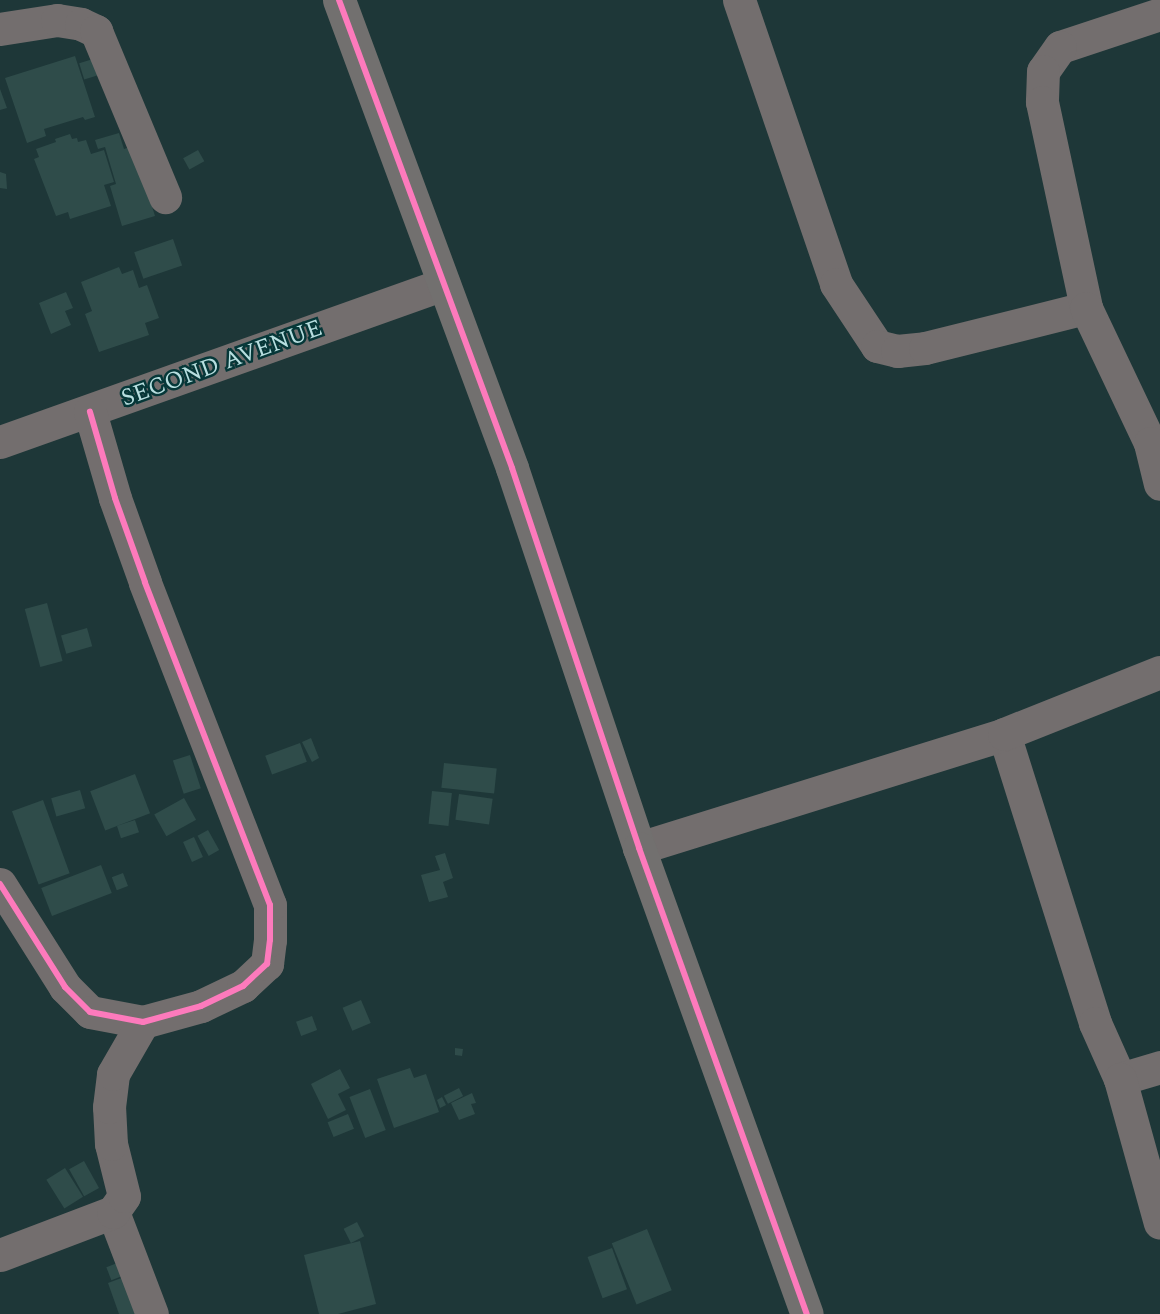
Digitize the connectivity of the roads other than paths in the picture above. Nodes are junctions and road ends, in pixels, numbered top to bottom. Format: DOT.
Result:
graph roads {
  1 [pos="339,0"];
  2 [pos="739,0"];
  3 [pos="1160,14"];
  4 [pos="0,29"];
  5 [pos="165,197"];
  6 [pos="444,284"];
  7 [pos="1086,308"];
  8 [pos="90,412"];
  9 [pos="0,442"];
  10 [pos="1155,442"];
  11 [pos="1160,484"];
  12 [pos="1160,672"];
  13 [pos="1004,734"];
  14 [pos="639,848"];
  15 [pos="0,884"];
  16 [pos="143,1022"];
  17 [pos="1160,1067"];
  18 [pos="1120,1079"];
  19 [pos="113,1212"];
  20 [pos="1160,1223"];
  21 [pos="0,1255"];
  22 [pos="152,1314"];
  23 [pos="807,1314"];
  1 -- 6 [label="street"];
  2 -- 7 [label="street"];
  3 -- 7 [label="street"];
  4 -- 5 [label="street"];
  6 -- 8 [label="street, SECOND AVENUE"];
  6 -- 14 [label="street"];
  7 -- 10 [label="street"];
  8 -- 9 [label="street, SECOND AVENUE"];
  8 -- 16 [label="street"];
  10 -- 11 [label="street"];
  12 -- 13 [label="street"];
  13 -- 14 [label="street"];
  13 -- 18 [label="street"];
  14 -- 23 [label="street"];
  15 -- 16 [label="street"];
  16 -- 19 [label="street"];
  17 -- 18 [label="street"];
  18 -- 20 [label="street"];
  19 -- 21 [label="street"];
  19 -- 22 [label="street"];
}
